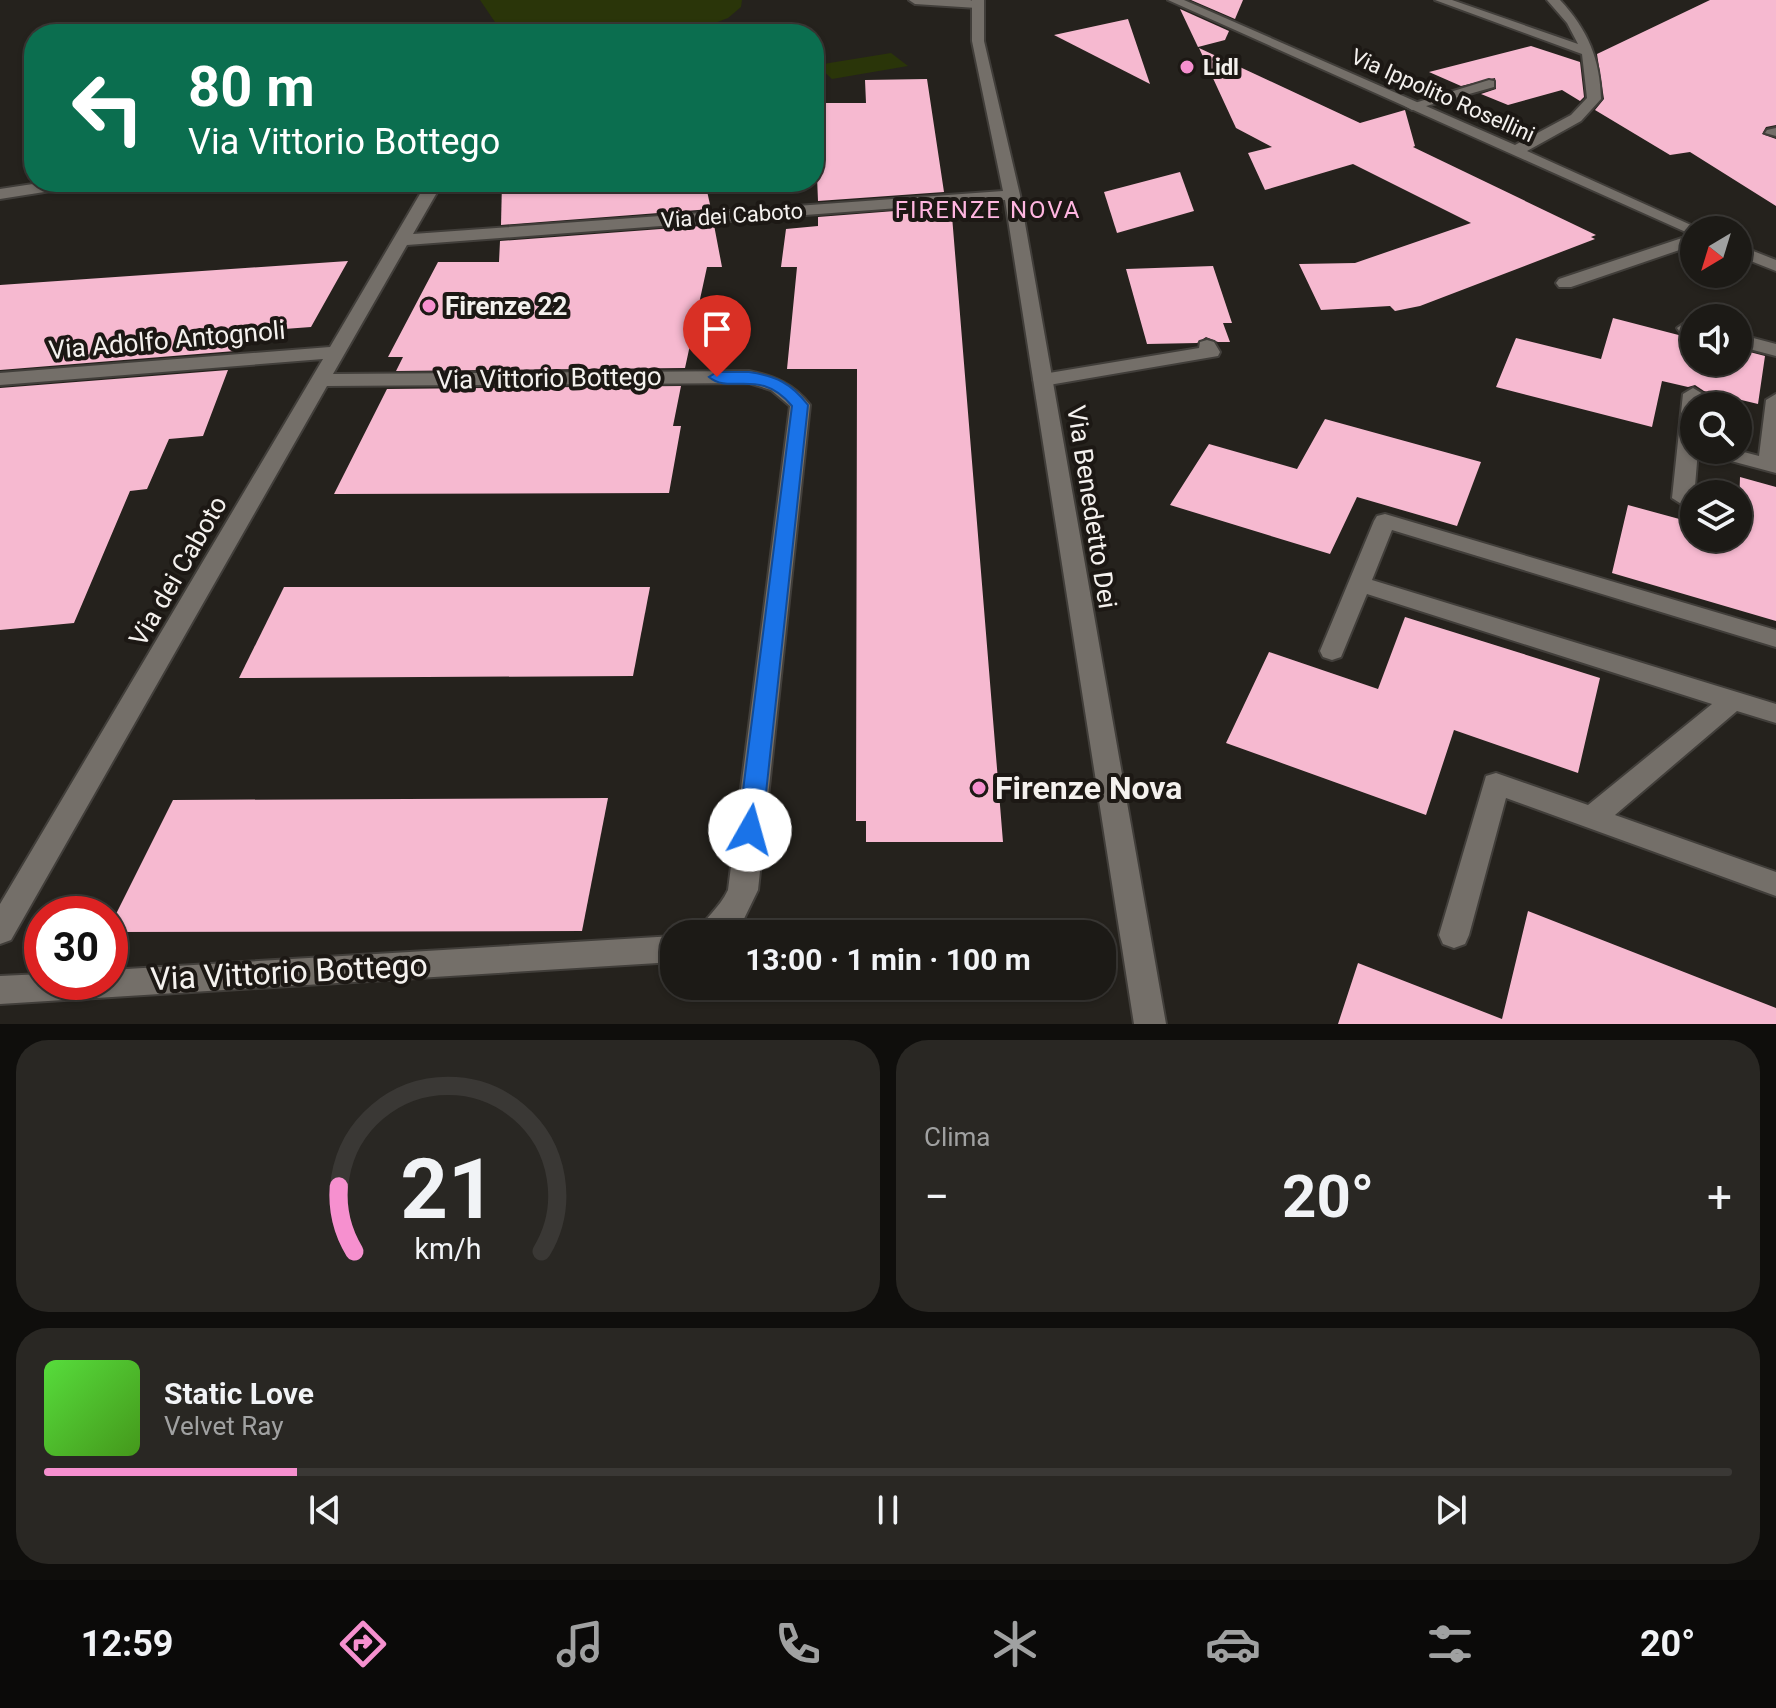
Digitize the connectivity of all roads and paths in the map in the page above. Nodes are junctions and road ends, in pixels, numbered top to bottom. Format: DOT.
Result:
graph roads {
  1 [pos="915,0"];
  2 [pos="1174,0"];
  3 [pos="1441,0"];
  4 [pos="1553,0"];
  5 [pos="978,2"];
  6 [pos="1590,53"];
  7 [pos="1489,84"];
  8 [pos="1412,106"];
  9 [pos="1515,151"];
  10 [pos="24,190"];
  11 [pos="430,192"];
  12 [pos="0,194"];
  13 [pos="1012,195"];
  14 [pos="1680,224"];
  15 [pos="404,240"];
  16 [pos="1680,244"];
  17 [pos="1752,256"];
  18 [pos="1776,266"];
  19 [pos="1565,283"];
  20 [pos="1752,344"];
  21 [pos="1207,346"];
  22 [pos="1776,350"];
  23 [pos="338,352"];
  24 [pos="0,379"];
  25 [pos="322,380"];
  26 [pos="1043,380"];
  27 [pos="1776,400"];
  28 [pos="1752,461"];
  29 [pos="1772,466"];
  30 [pos="1359,584"];
  31 [pos="1776,639"];
  32 [pos="1332,651"];
  33 [pos="1734,700"];
  34 [pos="1776,714"];
  35 [pos="1593,817"];
  36 [pos="1776,884"];
  37 [pos="728,920"];
  38 [pos="0,931"];
  39 [pos="1454,935"];
  40 [pos="660,950"];
  41 [pos="0,990"];
  42 [pos="1150,1024"];
  1 -- 5 [label="street"];
  2 -- 8 [label="street, Via Ippolito Rosellini"];
  3 -- 6 [label="street"];
  4 -- 6 [label="street"];
  5 -- 13 [label="street, Via Benedetto Dei"];
  6 -- 9 [label="street"];
  7 -- 8 [label="street"];
  8 -- 9 [label="street, Via Ippolito Rosellini"];
  9 -- 14 [label="street, Via Ippolito Rosellini"];
  10 -- 12 [label="street"];
  11 -- 15 [label="street, Via dei Caboto"];
  13 -- 15 [label="street, Via dei Caboto"];
  13 -- 26 [label="street, Via Benedetto Dei"];
  15 -- 23 [label="street, Via dei Caboto"];
  16 -- 19 [label="street"];
  17 -- 18 [label="street"];
  20 -- 22 [label="street"];
  21 -- 26 [label="street"];
  23 -- 24 [label="street, Via Adolfo Antognoli"];
  23 -- 25 [label="street, Via dei Caboto"];
  25 -- 37 [label="street, Via Vittorio Bottego"];
  25 -- 38 [label="street, Via dei Caboto"];
  26 -- 42 [label="street, Via Benedetto Dei"];
  27 -- 29 [label="street"];
  28 -- 29 [label="street"];
  30 -- 31 [label="street"];
  30 -- 32 [label="street"];
  30 -- 33 [label="street"];
  33 -- 34 [label="street"];
  33 -- 35 [label="street"];
  35 -- 36 [label="street"];
  35 -- 39 [label="street"];
  40 -- 41 [label="street, Via Vittorio Bottego"];
}
